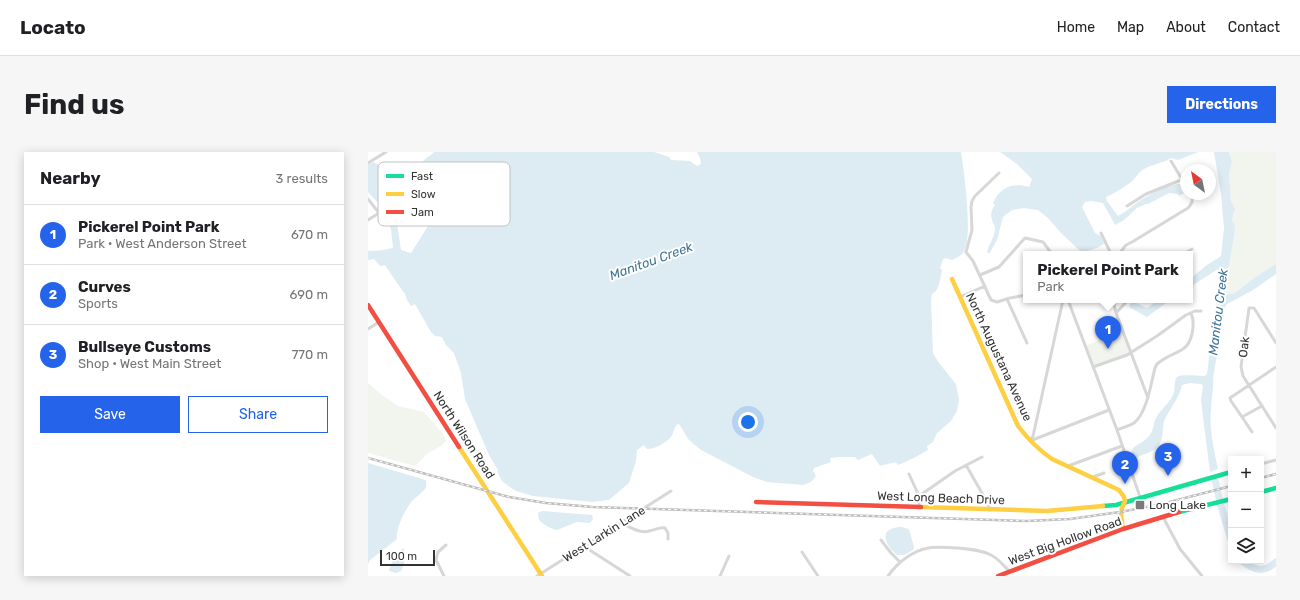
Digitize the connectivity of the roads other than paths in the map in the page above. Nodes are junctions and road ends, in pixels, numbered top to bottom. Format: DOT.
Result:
graph roads {
  1 [pos="386,152"];
  2 [pos="1171,161"];
  3 [pos="368,163"];
  4 [pos="999,173"];
  5 [pos="1180,173"];
  6 [pos="1180,181"];
  7 [pos="368,199"];
  8 [pos="1192,200"];
  9 [pos="1127,206"];
  10 [pos="378,212"];
  11 [pos="378,214"];
  12 [pos="368,220"];
  13 [pos="1101,233"];
  14 [pos="1192,249"];
  15 [pos="1050,251"];
  16 [pos="1110,251"];
  17 [pos="1121,251"];
  18 [pos="1189,251"];
  19 [pos="980,275"];
  20 [pos="952,279"];
  21 [pos="985,286"];
  22 [pos="960,296"];
  23 [pos="1023,296"];
  24 [pos="1007,299"];
  25 [pos="1062,303"];
  26 [pos="1069,303"];
  27 [pos="1114,303"];
  28 [pos="1125,303"];
  29 [pos="368,305"];
  30 [pos="1202,311"];
  31 [pos="1116,313"];
  32 [pos="1190,313"];
  33 [pos="379,322"];
  34 [pos="368,329"];
  35 [pos="1027,343"];
  36 [pos="1276,343"];
  37 [pos="1131,352"];
  38 [pos="1093,367"];
  39 [pos="1276,368"];
  40 [pos="1249,385"];
  41 [pos="1148,398"];
  42 [pos="1262,406"];
  43 [pos="1109,410"];
  44 [pos="1242,417"];
  45 [pos="1276,428"];
  46 [pos="1117,430"];
  47 [pos="1252,432"];
  48 [pos="1030,441"];
  49 [pos="1122,446"];
  50 [pos="982,457"];
  51 [pos="1276,460"];
  52 [pos="1264,463"];
  53 [pos="966,465"];
  54 [pos="1068,466"];
  55 [pos="1228,473"];
  56 [pos="909,474"];
  57 [pos="1104,474"];
  58 [pos="1093,477"];
  59 [pos="1276,488"];
  60 [pos="671,491"];
  61 [pos="1264,491"];
  62 [pos="919,496"];
  63 [pos="1140,497"];
  64 [pos="1228,500"];
  65 [pos="1125,501"];
  66 [pos="756,502"];
  67 [pos="920,508"];
  68 [pos="990,510"];
  69 [pos="1163,517"];
  70 [pos="622,523"];
  71 [pos="1122,529"];
  72 [pos="668,539"];
  73 [pos="881,540"];
  74 [pos="446,545"];
  75 [pos="585,547"];
  76 [pos="802,552"];
  77 [pos="729,556"];
  78 [pos="900,562"];
  79 [pos="1010,572"];
  80 [pos="540,575"];
  81 [pos="444,576"];
  82 [pos="630,576"];
  83 [pos="720,576"];
  84 [pos="818,576"];
  85 [pos="888,576"];
  86 [pos="998,576"];
  87 [pos="1202,576"];
  1 -- 3 [label="street"];
  2 -- 5 [label="street"];
  4 -- 19 [label="street"];
  6 -- 9 [label="street"];
  7 -- 10 [label="street"];
  8 -- 17 [label="street"];
  11 -- 12 [label="street"];
  13 -- 16 [label="street"];
  14 -- 18 [label="street"];
  15 -- 19 [label="street"];
  19 -- 21 [label="street"];
  20 -- 22 [label="street, North Augustana Avenue"];
  21 -- 22 [label="street"];
  21 -- 24 [label="street"];
  22 -- 48 [label="street, North Augustana Avenue"];
  23 -- 24 [label="street"];
  24 -- 35 [label="street"];
  25 -- 48 [label="street"];
  26 -- 38 [label="street"];
  27 -- 31 [label="street"];
  28 -- 31 [label="street"];
  29 -- 33 [label="street, North Wilson Road"];
  30 -- 32 [label="street"];
  31 -- 37 [label="street"];
  32 -- 37 [label="street"];
  32 -- 41 [label="street"];
  33 -- 34 [label="street"];
  33 -- 80 [label="street, North Wilson Road"];
  36 -- 40 [label="street, Oak"];
  37 -- 38 [label="street"];
  37 -- 41 [label="street"];
  38 -- 43 [label="street"];
  39 -- 40 [label="street"];
  40 -- 42 [label="street, Oak"];
  40 -- 44 [label="street"];
  41 -- 46 [label="street"];
  42 -- 44 [label="street"];
  42 -- 45 [label="street, Oak"];
  43 -- 46 [label="street"];
  43 -- 48 [label="street"];
  44 -- 47 [label="street"];
  46 -- 49 [label="street"];
  48 -- 54 [label="street, North Augustana Avenue"];
  49 -- 54 [label="street"];
  49 -- 63 [label="street"];
  50 -- 53 [label="street"];
  51 -- 52 [label="street"];
  53 -- 62 [label="street"];
  53 -- 68 [label="street"];
  54 -- 58 [label="street, North Augustana Avenue"];
  55 -- 63 [label="street, West Long Beach Drive"];
  56 -- 62 [label="street"];
  57 -- 58 [label="street"];
  58 -- 65 [label="street, North Augustana Avenue"];
  59 -- 61 [label="street"];
  60 -- 70 [label="street, West Larkin Lane"];
  62 -- 67 [label="street"];
  63 -- 65 [label="street, West Long Beach Drive"];
  64 -- 69 [label="street, West Big Hollow Road"];
  65 -- 68 [label="street, West Long Beach Drive"];
  65 -- 71 [label="street"];
  66 -- 67 [label="street, West Long Beach Drive"];
  67 -- 68 [label="street, West Long Beach Drive"];
  69 -- 71 [label="street, West Big Hollow Road"];
  69 -- 87 [label="street"];
  70 -- 72 [label="street"];
  70 -- 75 [label="street, West Larkin Lane"];
  71 -- 79 [label="street, West Big Hollow Road"];
  73 -- 78 [label="street"];
  74 -- 81 [label="street"];
  75 -- 80 [label="street, West Larkin Lane"];
  75 -- 82 [label="street"];
  76 -- 84 [label="street"];
  77 -- 83 [label="street"];
  78 -- 79 [label="street"];
  78 -- 85 [label="street"];
  79 -- 86 [label="street, West Big Hollow Road"];
}
